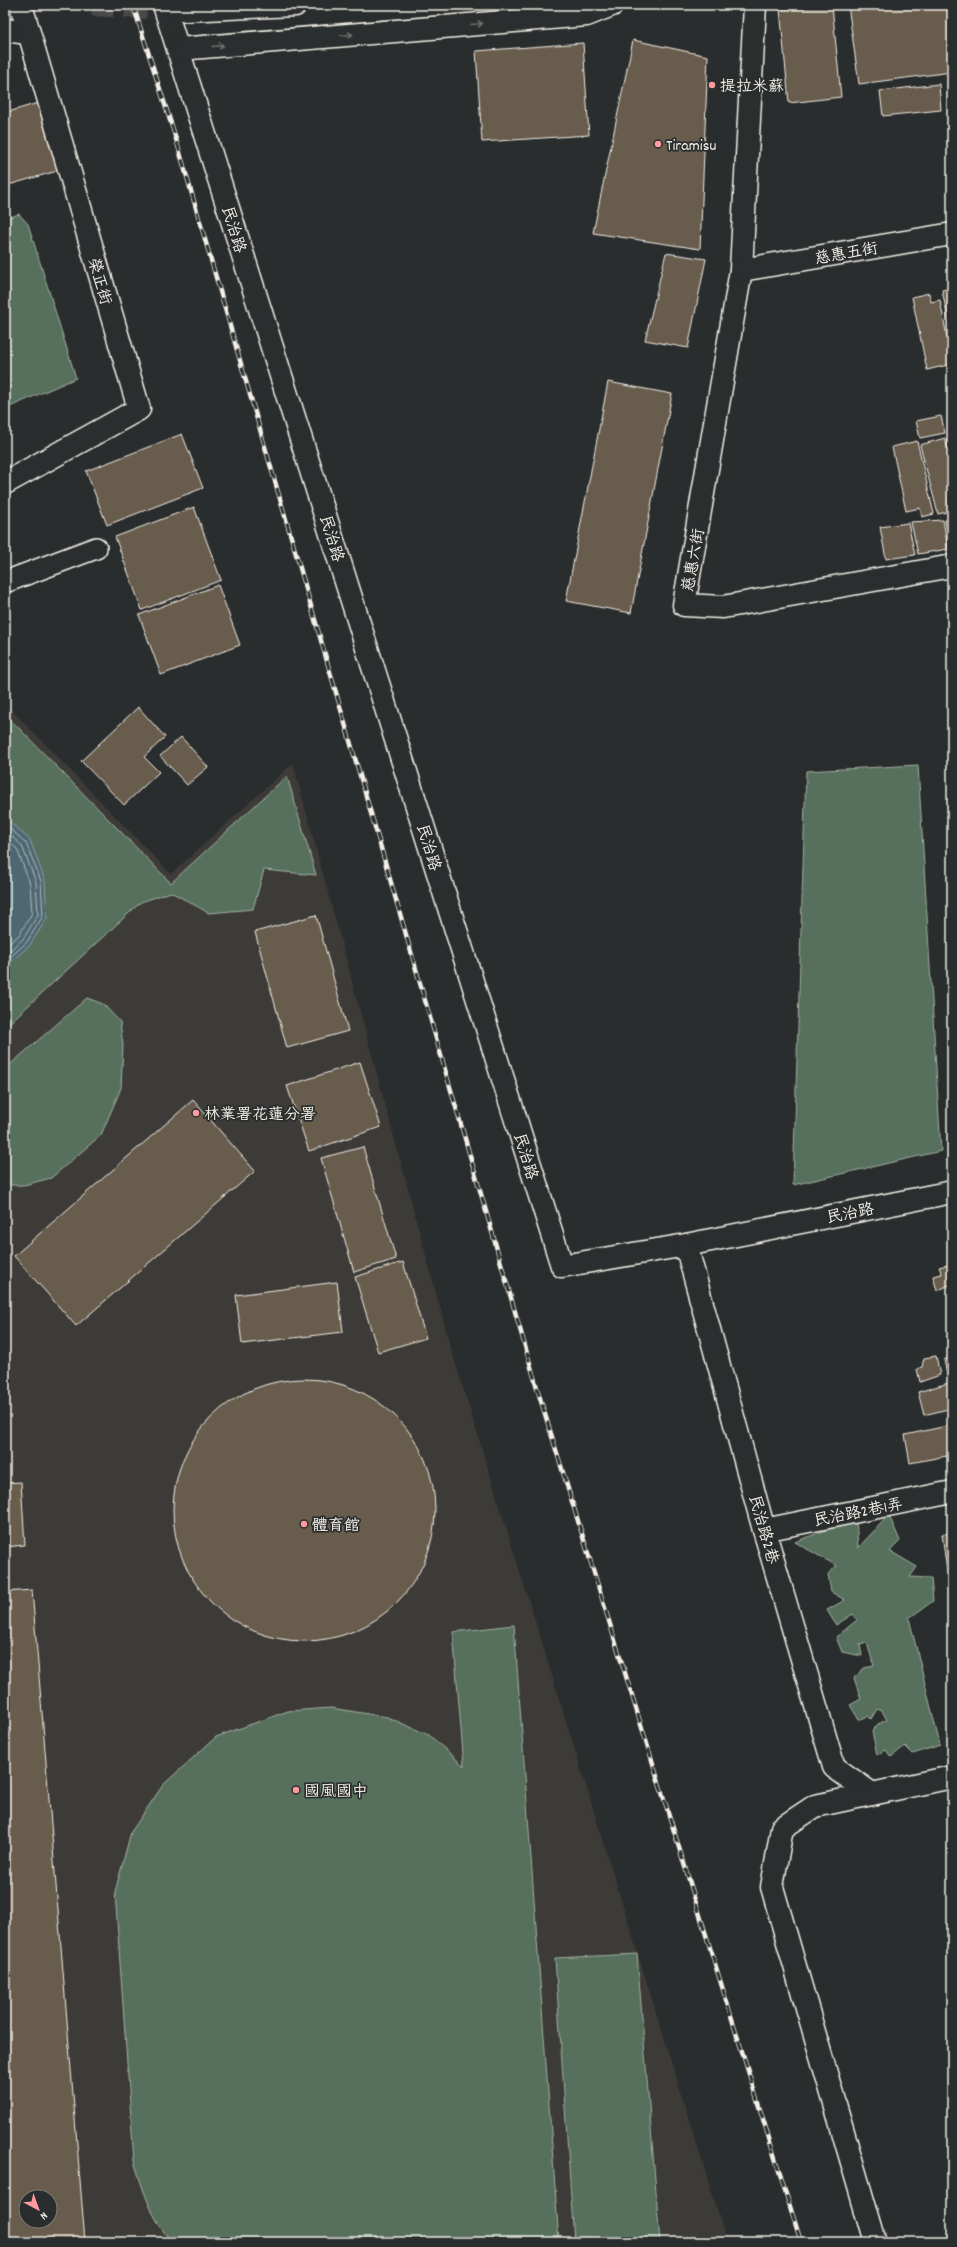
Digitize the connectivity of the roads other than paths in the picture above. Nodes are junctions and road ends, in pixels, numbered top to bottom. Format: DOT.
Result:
graph roads {
  1 [pos="21,5"];
  2 [pos="164,5"];
  3 [pos="295,5"];
  4 [pos="612,5"];
  5 [pos="755,5"];
  6 [pos="185,10"];
  7 [pos="5,30"];
  8 [pos="28,33"];
  9 [pos="179,49"];
  10 [pos="952,234"];
  11 [pos="741,270"];
  12 [pos="5,483"];
  13 [pos="96,548"];
  14 [pos="952,566"];
  15 [pos="5,582"];
  16 [pos="952,1192"];
  17 [pos="686,1245"];
  18 [pos="952,1492"];
  19 [pos="764,1530"];
  20 [pos="952,1777"];
  21 [pos="872,1794"];
  22 [pos="875,2242"];
  1 -- 8 [label="street, 榮正街"];
  2 -- 9 [label="street"];
  3 -- 6 [label="street"];
  9 -- 4 [label="street, one-way"];
  5 -- 11 [label="street"];
  7 -- 8 [label="street"];
  8 -- 12 [label="street, 榮正街"];
  9 -- 17 [label="street, 民治路"];
  10 -- 11 [label="street, 慈惠五街"];
  11 -- 14 [label="street, 慈惠六街"];
  13 -- 15 [label="lane"];
  16 -- 17 [label="street, 民治路"];
  17 -- 19 [label="street, 民治路2巷"];
  18 -- 19 [label="street, 民治路2巷1弄"];
  19 -- 21 [label="street, 民治路2巷"];
  20 -- 21 [label="street"];
  21 -- 22 [label="street"];
}
